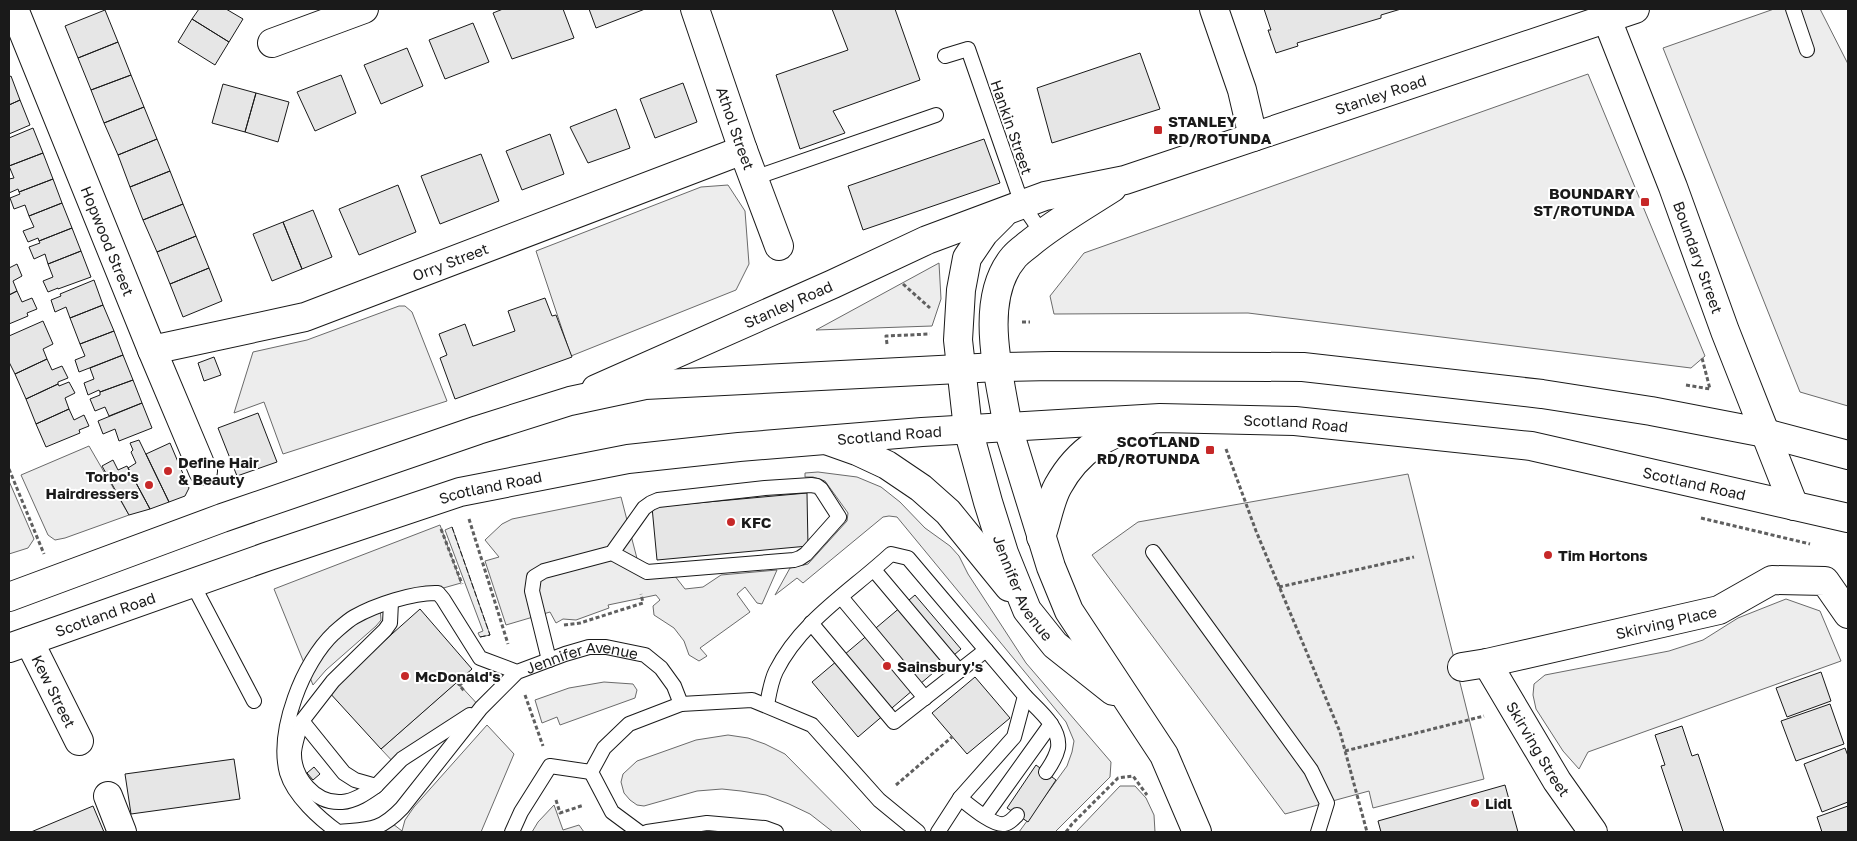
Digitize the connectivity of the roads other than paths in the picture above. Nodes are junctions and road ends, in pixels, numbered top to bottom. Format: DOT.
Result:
graph roads {
  1 [pos="14,9"];
  2 [pos="364,9"];
  3 [pos="695,9"];
  4 [pos="1214,9"];
  5 [pos="1635,9"];
  6 [pos="1793,9"];
  7 [pos="1605,14"];
  8 [pos="272,43"];
  9 [pos="1807,50"];
  10 [pos="945,56"];
  11 [pos="936,115"];
  12 [pos="1253,136"];
  13 [pos="743,150"];
  14 [pos="754,178"];
  15 [pos="1125,180"];
  16 [pos="1014,207"];
  17 [pos="1042,233"];
  18 [pos="779,246"];
  19 [pos="152,350"];
  20 [pos="998,367"];
  21 [pos="961,369"];
  22 [pos="570,401"];
  23 [pos="1160,418"];
  24 [pos="1008,428"];
  25 [pos="968,429"];
  26 [pos="1765,433"];
  27 [pos="826,440"];
  28 [pos="1848,455"];
  29 [pos="203,471"];
  30 [pos="1794,506"];
  31 [pos="1848,518"];
  32 [pos="1041,537"];
  33 [pos="1153,552"];
  34 [pos="612,553"];
  35 [pos="874,570"];
  36 [pos="192,583"];
  37 [pos="9,597"];
  38 [pos="841,597"];
  39 [pos="391,602"];
  40 [pos="1026,610"];
  41 [pos="1848,614"];
  42 [pos="811,623"];
  43 [pos="19,645"];
  44 [pos="986,650"];
  45 [pos="549,660"];
  46 [pos="1474,665"];
  47 [pos="959,671"];
  48 [pos="517,672"];
  49 [pos="1025,696"];
  50 [pos="925,698"];
  51 [pos="254,702"];
  52 [pos="681,704"];
  53 [pos="767,705"];
  54 [pos="481,708"];
  55 [pos="1134,708"];
  56 [pos="302,721"];
  57 [pos="1051,724"];
  58 [pos="79,741"];
  59 [pos="591,772"];
  60 [pos="1046,772"];
  61 [pos="376,786"];
  62 [pos="108,796"];
  63 [pos="960,798"];
  64 [pos="1016,815"];
  65 [pos="985,816"];
  66 [pos="122,832"];
  67 [pos="512,832"];
  68 [pos="639,832"];
  69 [pos="647,832"];
  70 [pos="776,832"];
  71 [pos="918,832"];
  72 [pos="938,832"];
  73 [pos="1197,832"];
  74 [pos="1318,832"];
  75 [pos="1593,832"];
  1 -- 19 [label="main road, Hopwood Street"];
  2 -- 8 [label="main road"];
  3 -- 13 [label="main road, Athol Street"];
  4 -- 12 [label="main road"];
  5 -- 7 [label="main road, Stanley Road"];
  6 -- 9 [label="lane"];
  7 -- 12 [label="main road, Stanley Road"];
  7 -- 26 [label="main road, Boundary Street"];
  10 -- 16 [label="lane, Hankin Street"];
  11 -- 14 [label="lane"];
  12 -- 15 [label="main road, Stanley Road"];
  13 -- 14 [label="main road, Athol Street"];
  13 -- 19 [label="main road, Orry Street"];
  14 -- 18 [label="main road, Athol Street"];
  15 -- 16 [label="main road, Stanley Road"];
  15 -- 17 [label="main road, Stanley Road"];
  16 -- 17 [label="lane, Hankin Street"];
  16 -- 21 [label="main road, Stanley Road"];
  16 -- 22 [label="main road, Stanley Road"];
  17 -- 20 [label="main road, Stanley Road"];
  19 -- 29 [label="main road, Hopwood Street"];
  20 -- 21 [label="main road"];
  20 -- 24 [label="main road, Stanley Road"];
  20 -- 26 [label="main road"];
  21 -- 22 [label="main road"];
  21 -- 25 [label="main road, Jennifer Avenue"];
  22 -- 37 [label="main road"];
  23 -- 24 [label="main road, Scotland Road"];
  23 -- 30 [label="main road, Scotland Road"];
  23 -- 32 [label="main road"];
  24 -- 25 [label="main road, Scotland Road"];
  24 -- 32 [label="main road, Jennifer Avenue"];
  25 -- 27 [label="main road, Scotland Road"];
  25 -- 40 [label="main road, Jennifer Avenue"];
  26 -- 28 [label="main road"];
  26 -- 30 [label="main road, Boundary Street"];
  27 -- 36 [label="main road, Scotland Road"];
  27 -- 40 [label="main road"];
  30 -- 31 [label="main road, Scotland Road"];
  32 -- 55 [label="main road, Jennifer Avenue"];
  33 -- 74 [label="lane"];
  34 -- 34 [label="lane"];
  34 -- 45 [label="lane"];
  35 -- 38 [label="lane"];
  35 -- 44 [label="lane"];
  35 -- 47 [label="lane"];
  36 -- 43 [label="main road, Scotland Road"];
  36 -- 51 [label="lane"];
  38 -- 42 [label="lane"];
  38 -- 50 [label="lane"];
  39 -- 48 [label="lane"];
  39 -- 54 [label="lane"];
  39 -- 56 [label="lane"];
  40 -- 55 [label="main road, Jennifer Avenue"];
  41 -- 46 [label="main road, Skirving Place"];
  42 -- 50 [label="lane"];
  42 -- 53 [label="lane"];
  43 -- 58 [label="main road, Kew Street"];
  44 -- 47 [label="lane"];
  44 -- 49 [label="lane"];
  45 -- 48 [label="lane, Jennifer Avenue"];
  45 -- 52 [label="lane, Jennifer Avenue"];
  46 -- 75 [label="main road, Skirving Street"];
  47 -- 50 [label="lane"];
  48 -- 54 [label="lane"];
  49 -- 57 [label="lane"];
  49 -- 63 [label="lane"];
  52 -- 53 [label="lane"];
  52 -- 59 [label="lane"];
  53 -- 71 [label="lane"];
  54 -- 61 [label="lane"];
  55 -- 73 [label="main road, Jennifer Avenue"];
  56 -- 61 [label="lane"];
  56 -- 61 [label="lane"];
  57 -- 60 [label="lane"];
  57 -- 65 [label="lane"];
  59 -- 67 [label="lane"];
  59 -- 68 [label="lane"];
  62 -- 66 [label="main road"];
  63 -- 65 [label="lane"];
  63 -- 72 [label="lane"];
  64 -- 65 [label="lane"];
  69 -- 70 [label="lane"];
}
